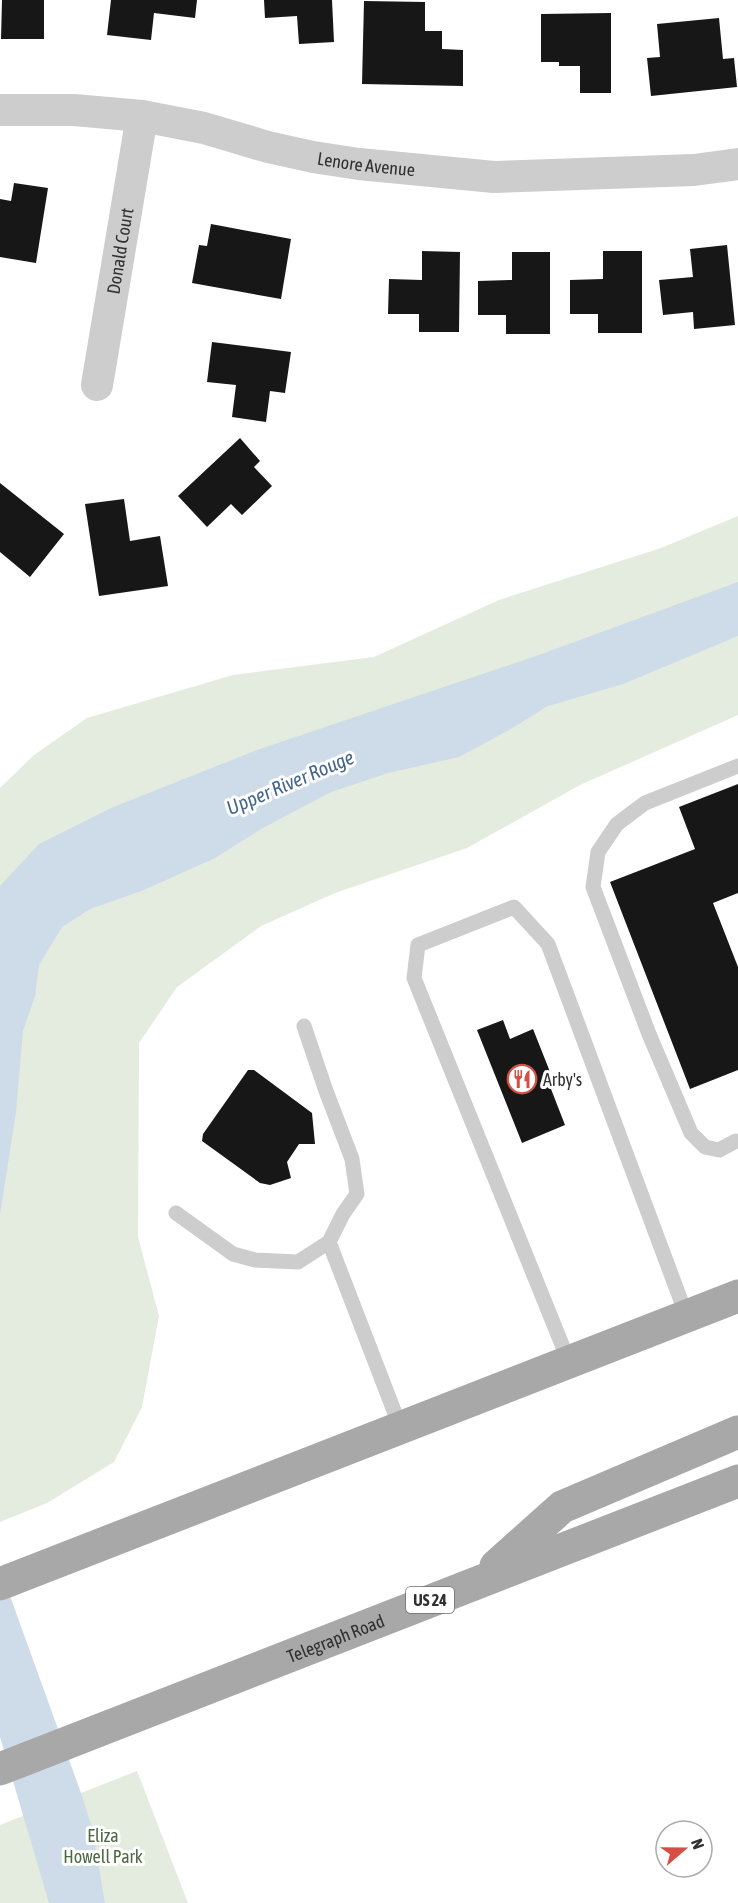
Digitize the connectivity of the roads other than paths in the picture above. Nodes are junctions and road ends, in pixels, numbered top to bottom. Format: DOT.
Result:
graph roads {
  1 [pos="0,110"];
  2 [pos="142,116"];
  3 [pos="738,164"];
  4 [pos="97,385"];
  5 [pos="738,766"];
  6 [pos="304,1026"];
  7 [pos="737,1143"];
  8 [pos="176,1213"];
  9 [pos="329,1242"];
  10 [pos="738,1296"];
  11 [pos="687,1317"];
  12 [pos="569,1362"];
  13 [pos="400,1429"];
  14 [pos="738,1432"];
  15 [pos="738,1481"];
  16 [pos="479,1581"];
  17 [pos="0,1584"];
  18 [pos="0,1769"];
  1 -- 2 [label="street, Lenore Avenue"];
  2 -- 3 [label="street, Lenore Avenue"];
  2 -- 4 [label="street, Donald Court"];
  5 -- 7 [label="lane"];
  6 -- 9 [label="lane"];
  8 -- 9 [label="lane"];
  9 -- 13 [label="lane"];
  10 -- 11 [label="main road"];
  11 -- 12 [label="main road"];
  11 -- 12 [label="lane"];
  12 -- 13 [label="main road"];
  13 -- 17 [label="main road"];
  14 -- 16 [label="main road"];
  15 -- 16 [label="main road, Telegraph Road / US 24"];
  16 -- 18 [label="main road, Telegraph Road / US 24"];
}
